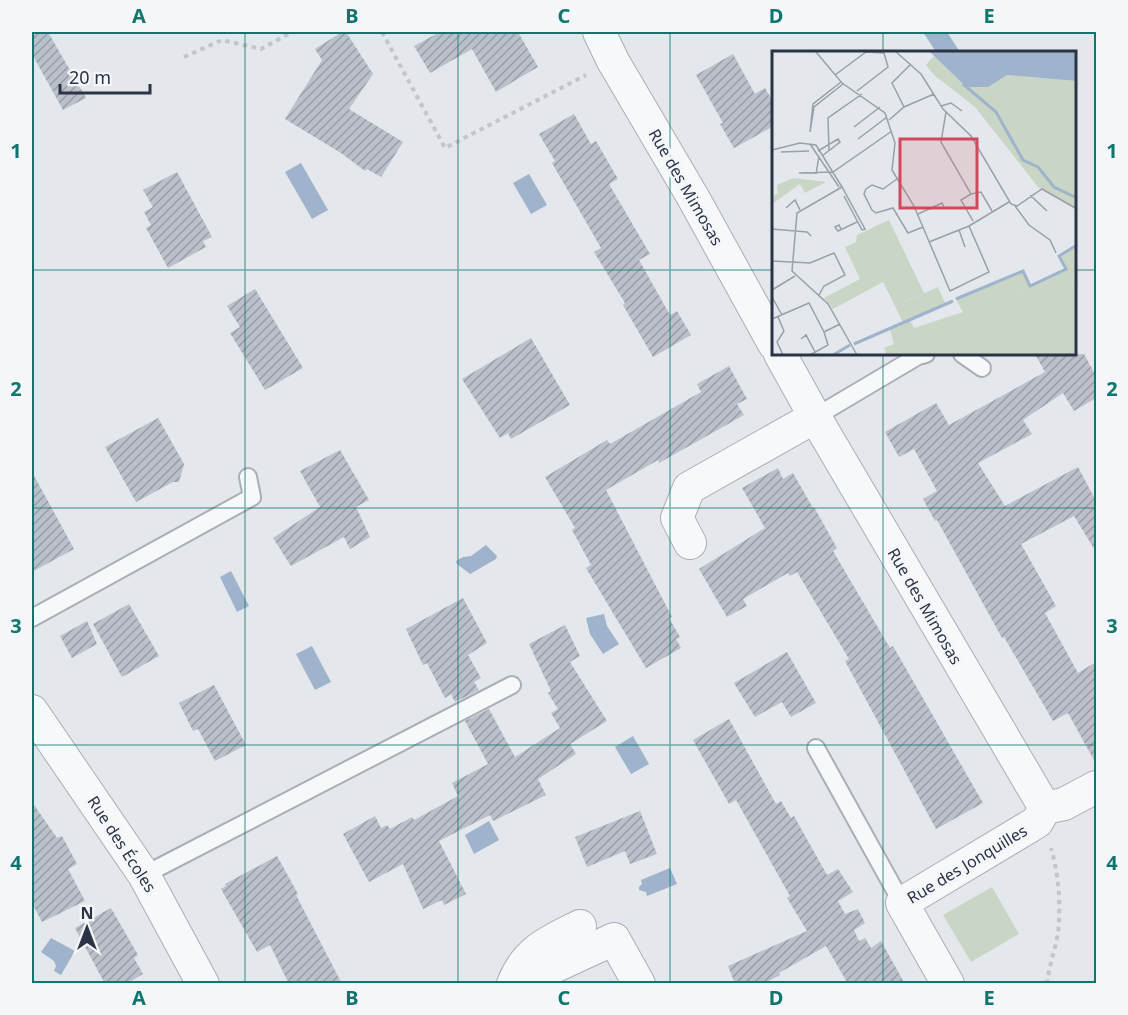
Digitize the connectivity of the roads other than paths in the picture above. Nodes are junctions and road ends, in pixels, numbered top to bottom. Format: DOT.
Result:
graph roads {
  1 [pos="599,32"];
  2 [pos="772,340"];
  3 [pos="781,356"];
  4 [pos="918,356"];
  5 [pos="965,356"];
  6 [pos="982,368"];
  7 [pos="815,417"];
  8 [pos="248,477"];
  9 [pos="690,543"];
  10 [pos="32,618"];
  11 [pos="512,685"];
  12 [pos="32,711"];
  13 [pos="816,748"];
  14 [pos="1096,787"];
  15 [pos="1041,815"];
  16 [pos="144,875"];
  17 [pos="902,903"];
  18 [pos="580,926"];
  19 [pos="203,984"];
  20 [pos="515,984"];
  21 [pos="639,984"];
  22 [pos="948,984"];
  1 -- 2 [label="street, Rue des Mimosas"];
  3 -- 7 [label="street, Rue des Mimosas"];
  4 -- 7 [label="lane"];
  5 -- 6 [label="lane"];
  7 -- 9 [label="street"];
  7 -- 15 [label="street, Rue des Mimosas"];
  8 -- 10 [label="lane"];
  11 -- 16 [label="lane"];
  12 -- 16 [label="street, Rue des Écoles"];
  13 -- 17 [label="lane"];
  14 -- 15 [label="street"];
  15 -- 17 [label="street, Rue des Jonquilles"];
  16 -- 19 [label="street, Rue des Écoles"];
  17 -- 22 [label="street, Rue des Jonquilles"];
  18 -- 20 [label="street"];
  20 -- 21 [label="street"];
}
